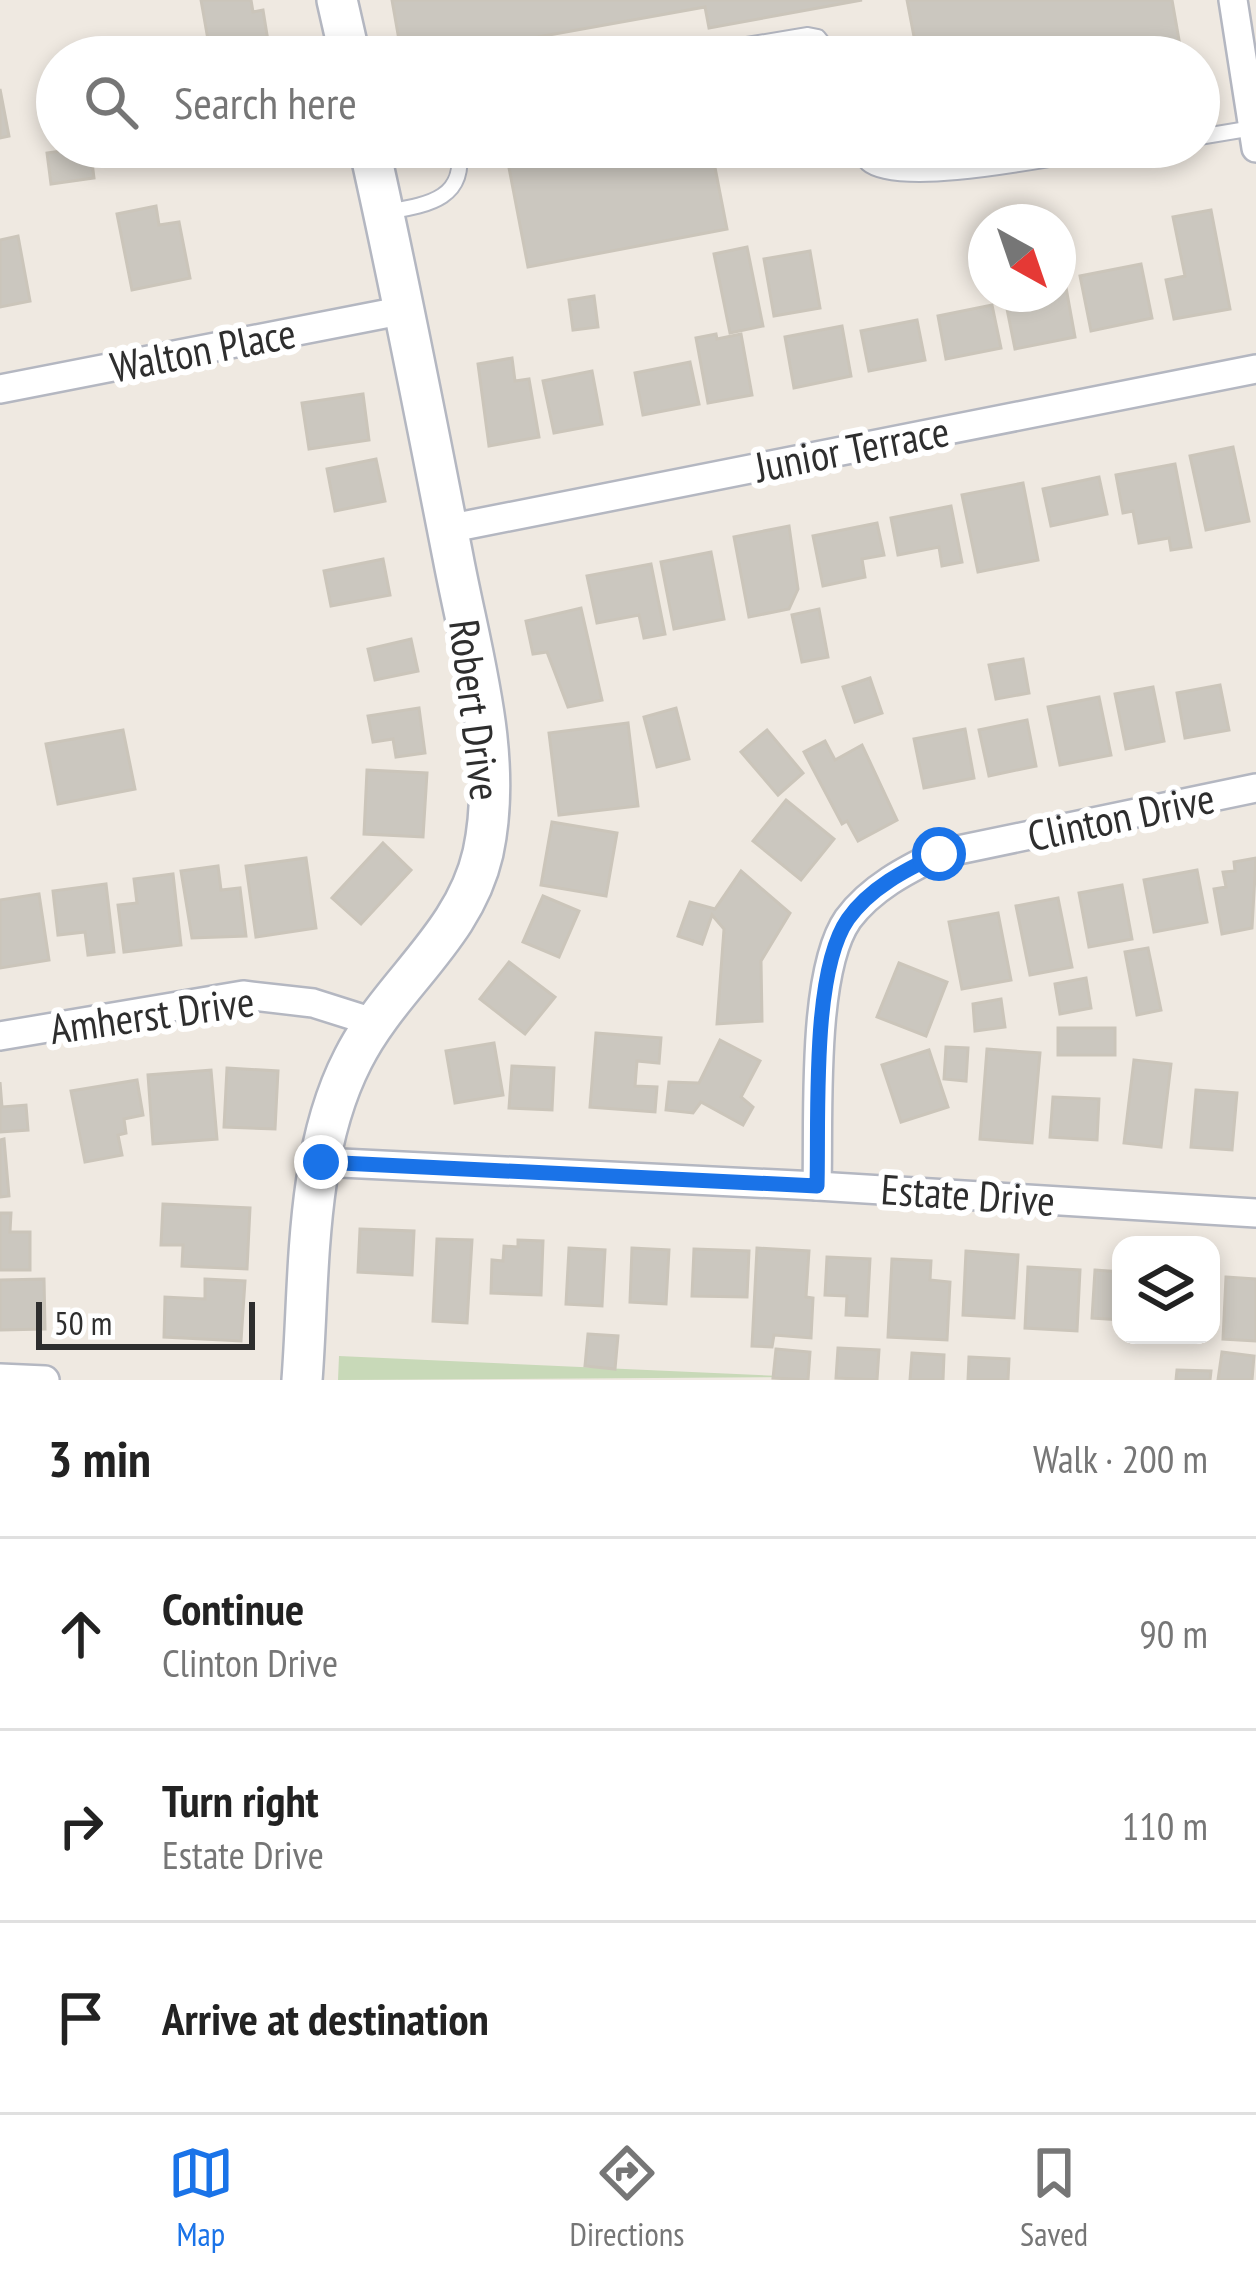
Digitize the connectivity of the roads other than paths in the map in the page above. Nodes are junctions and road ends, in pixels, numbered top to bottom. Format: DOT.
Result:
graph roads {
  1 [pos="337,0"];
  2 [pos="1233,0"];
  3 [pos="345,36"];
  4 [pos="1252,96"];
  5 [pos="1220,137"];
  6 [pos="1255,138"];
  7 [pos="374,168"];
  8 [pos="458,168"];
  9 [pos="877,168"];
  10 [pos="992,168"];
  11 [pos="384,213"];
  12 [pos="405,310"];
  13 [pos="1256,368"];
  14 [pos="0,389"];
  15 [pos="447,529"];
  16 [pos="1256,788"];
  17 [pos="373,1022"];
  18 [pos="0,1036"];
  19 [pos="321,1162"];
  20 [pos="817,1186"];
  21 [pos="1256,1213"];
  22 [pos="0,1378"];
  23 [pos="45,1380"];
  24 [pos="302,1380"];
  1 -- 3 [label="street"];
  2 -- 4 [label="street"];
  4 -- 6 [label="street"];
  5 -- 6 [label="lane"];
  7 -- 11 [label="street, Robert Drive"];
  8 -- 11 [label="lane"];
  9 -- 10 [label="lane"];
  11 -- 12 [label="street, Robert Drive"];
  12 -- 14 [label="street, Walton Place"];
  12 -- 15 [label="street, Robert Drive"];
  13 -- 15 [label="street, Junior Terrace"];
  15 -- 17 [label="street, Robert Drive"];
  16 -- 20 [label="street, Clinton Drive"];
  17 -- 18 [label="street, Amherst Drive"];
  17 -- 19 [label="street, Robert Drive"];
  19 -- 20 [label="street, Estate Drive"];
  19 -- 24 [label="street, Robert Drive"];
  20 -- 21 [label="street, Estate Drive"];
  22 -- 23 [label="street"];
}
